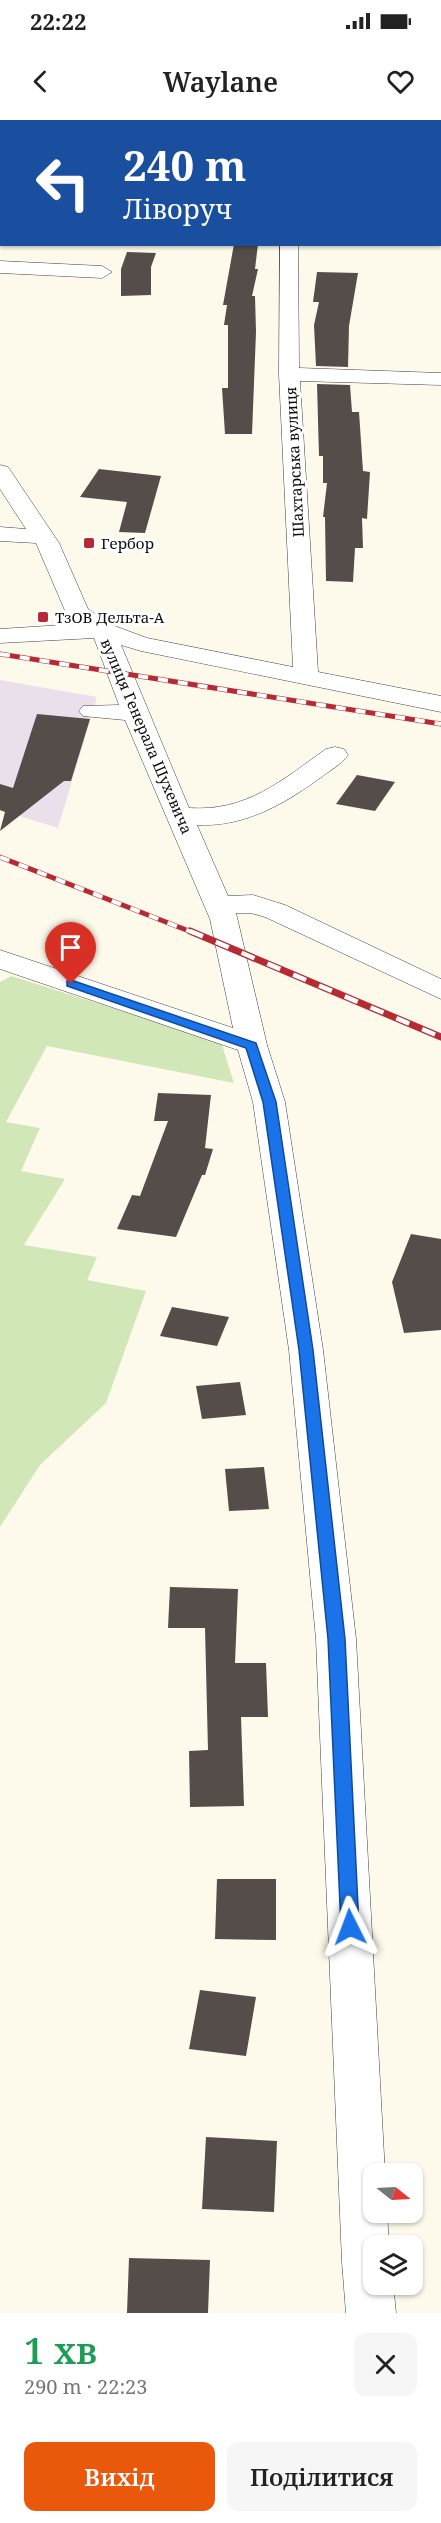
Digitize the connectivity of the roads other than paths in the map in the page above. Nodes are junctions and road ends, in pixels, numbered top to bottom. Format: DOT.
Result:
graph roads {
  1 [pos="289,246"];
  2 [pos="0,267"];
  3 [pos="102,272"];
  4 [pos="290,374"];
  5 [pos="441,379"];
  6 [pos="0,472"];
  7 [pos="0,534"];
  8 [pos="43,537"];
  9 [pos="103,630"];
  10 [pos="0,636"];
  11 [pos="306,678"];
  12 [pos="441,704"];
  13 [pos="92,711"];
  14 [pos="135,713"];
  15 [pos="335,755"];
  16 [pos="180,815"];
  17 [pos="221,912"];
  18 [pos="13,964"];
  19 [pos="0,982"];
  20 [pos="441,990"];
  21 [pos="252,1047"];
  22 [pos="370,2313"];
  1 -- 4 [label="street, Шахтарська вулиця"];
  2 -- 3 [label="street"];
  4 -- 5 [label="street"];
  4 -- 11 [label="street, Шахтарська вулиця"];
  6 -- 8 [label="street, вулиця Генерала Шухевича"];
  7 -- 8 [label="street"];
  8 -- 9 [label="street, вулиця Генерала Шухевича"];
  9 -- 10 [label="street"];
  9 -- 11 [label="street"];
  9 -- 14 [label="street, вулиця Генерала Шухевича"];
  11 -- 12 [label="street"];
  13 -- 14 [label="street"];
  14 -- 16 [label="street, вулиця Генерала Шухевича"];
  15 -- 16 [label="street"];
  16 -- 17 [label="street, вулиця Генерала Шухевича"];
  17 -- 20 [label="street"];
  17 -- 21 [label="street, вулиця Генерала Шухевича"];
  18 -- 19 [label="street"];
  18 -- 21 [label="street"];
  21 -- 22 [label="street, вулиця Генерала Шухевича"];
}
